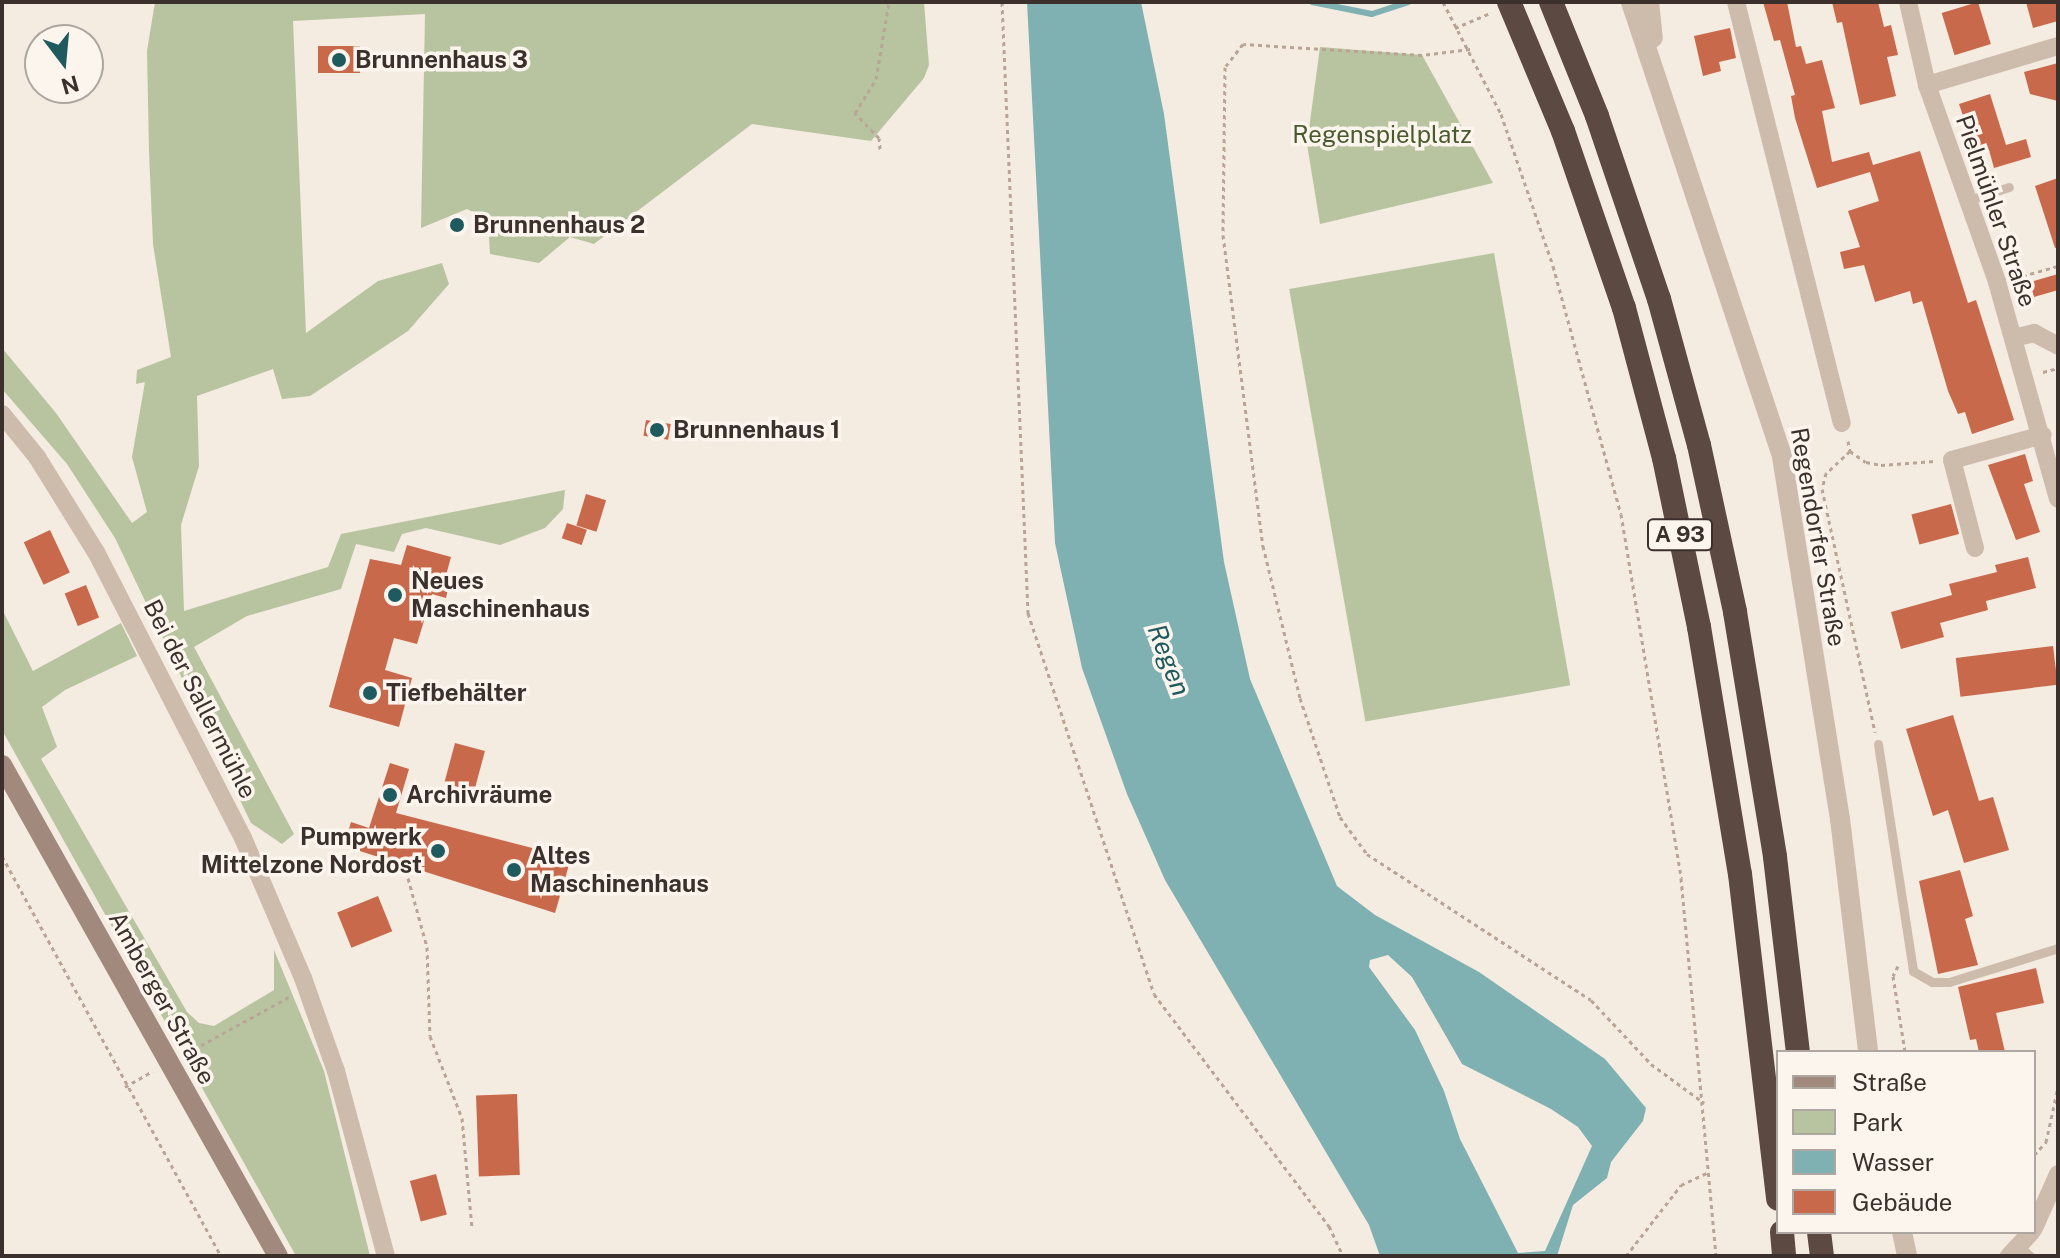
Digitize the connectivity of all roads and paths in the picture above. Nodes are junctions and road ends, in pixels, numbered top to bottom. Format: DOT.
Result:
graph roads {
  1 [pos="889,2"];
  2 [pos="1002,2"];
  3 [pos="1443,2"];
  4 [pos="1551,2"];
  5 [pos="1631,2"];
  6 [pos="1649,2"];
  7 [pos="1736,2"];
  8 [pos="1908,2"];
  9 [pos="1500,8"];
  10 [pos="1455,28"];
  11 [pos="2058,46"];
  12 [pos="1470,49"];
  13 [pos="1657,69"];
  14 [pos="1927,85"];
  15 [pos="880,149"];
  16 [pos="2009,187"];
  17 [pos="1966,201"];
  18 [pos="2058,266"];
  19 [pos="1997,282"];
  20 [pos="2013,338"];
  21 [pos="2058,346"];
  22 [pos="2,414"];
  23 [pos="1842,423"];
  24 [pos="2043,435"];
  25 [pos="1850,451"];
  26 [pos="1952,460"];
  27 [pos="2058,499"];
  28 [pos="1975,548"];
  29 [pos="1878,744"];
  30 [pos="2,765"];
  31 [pos="2,856"];
  32 [pos="408,878"];
  33 [pos="2058,948"];
  34 [pos="1906,950"];
  35 [pos="307,988"];
  36 [pos="1798,1050"];
  37 [pos="1868,1050"];
  38 [pos="1905,1050"];
  39 [pos="186,1053"];
  40 [pos="157,1069"];
  41 [pos="125,1087"];
  42 [pos="2058,1087"];
  43 [pos="1704,1103"];
  44 [pos="2036,1153"];
  45 [pos="1709,1172"];
  46 [pos="2058,1174"];
  47 [pos="1776,1182"];
  48 [pos="2036,1221"];
  49 [pos="472,1227"];
  50 [pos="1782,1234"];
  51 [pos="1819,1234"];
  52 [pos="1902,1234"];
  53 [pos="221,1256"];
  54 [pos="278,1256"];
  55 [pos="386,1256"];
  56 [pos="1343,1256"];
  57 [pos="1626,1256"];
  58 [pos="1716,1256"];
  59 [pos="1784,1256"];
  60 [pos="1822,1256"];
  61 [pos="1907,1256"];
  1 -- 15 [label="path"];
  2 -- 56 [label="path"];
  3 -- 10 [label="path"];
  4 -- 36 [label="highway, A 93"];
  5 -- 13 [label="street, Regendorfer Straße"];
  6 -- 13 [label="street"];
  7 -- 23 [label="street"];
  8 -- 14 [label="street, Pielmühler Straße"];
  9 -- 10 [label="path"];
  9 -- 47 [label="highway, A 93"];
  10 -- 12 [label="path"];
  11 -- 14 [label="street"];
  12 -- 43 [label="path"];
  12 -- 43 [label="path"];
  13 -- 37 [label="street, Regendorfer Straße"];
  14 -- 17 [label="street, Pielmühler Straße"];
  16 -- 17 [label="lane"];
  17 -- 19 [label="street, Pielmühler Straße"];
  18 -- 19 [label="path"];
  19 -- 20 [label="street, Pielmühler Straße"];
  20 -- 21 [label="street"];
  20 -- 24 [label="street, Pielmühler Straße"];
  22 -- 35 [label="street, Bei der Sallermühle"];
  23 -- 25 [label="path"];
  24 -- 26 [label="street"];
  24 -- 27 [label="street, Pielmühler Straße"];
  25 -- 26 [label="path"];
  25 -- 29 [label="path"];
  26 -- 28 [label="street"];
  29 -- 34 [label="lane"];
  30 -- 54 [label="main road, Amberger Straße"];
  31 -- 41 [label="path"];
  32 -- 49 [label="path"];
  33 -- 34 [label="lane"];
  34 -- 38 [label="path"];
  35 -- 39 [label="path"];
  35 -- 55 [label="street, Bei der Sallermühle"];
  40 -- 41 [label="path"];
  41 -- 53 [label="path"];
  42 -- 44 [label="path"];
  43 -- 45 [label="path"];
  45 -- 57 [label="path"];
  45 -- 58 [label="path"];
  46 -- 48 [label="street"];
  50 -- 59 [label="highway"];
  51 -- 60 [label="highway"];
  52 -- 61 [label="street"];
}
